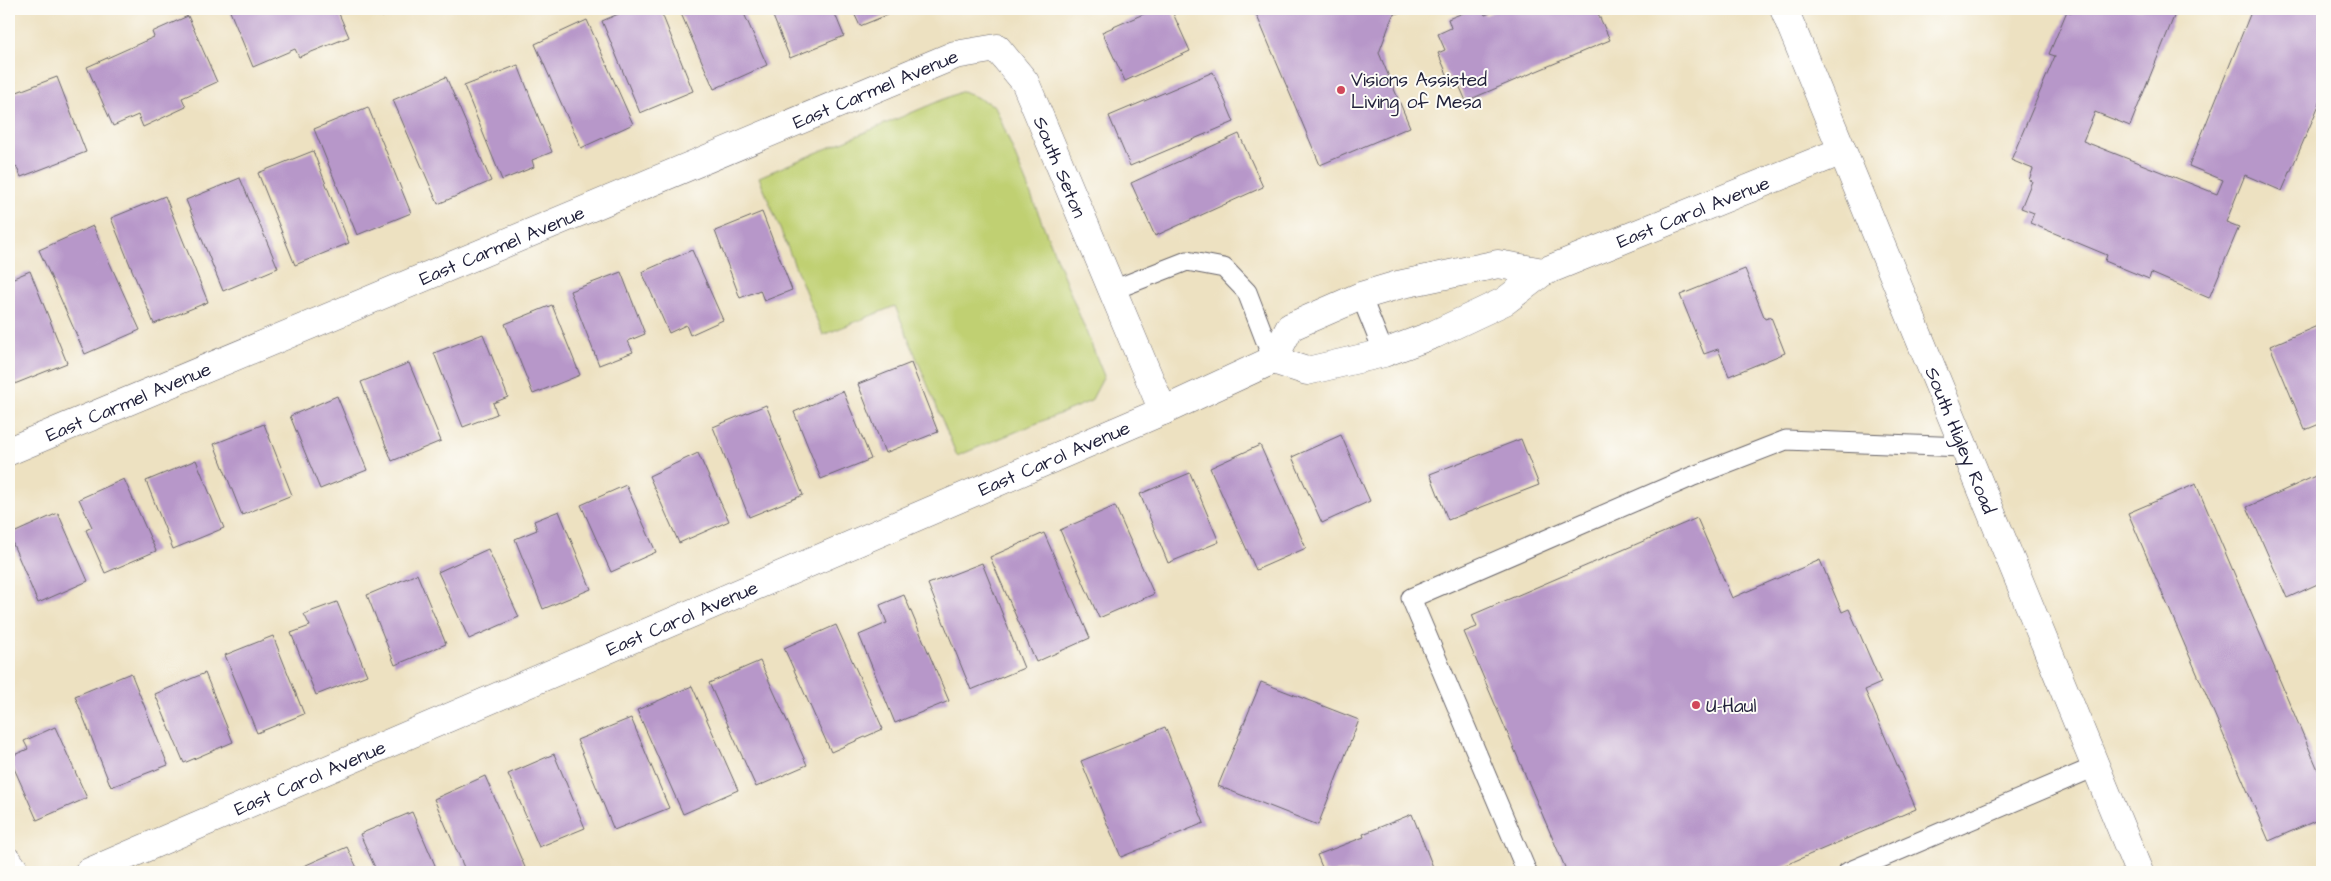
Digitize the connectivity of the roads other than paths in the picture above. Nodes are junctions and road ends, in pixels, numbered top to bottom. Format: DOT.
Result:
graph roads {
  1 [pos="1784,9"];
  2 [pos="997,48"];
  3 [pos="1842,151"];
  4 [pos="1543,272"];
  5 [pos="1112,290"];
  6 [pos="1361,296"];
  7 [pos="1384,353"];
  8 [pos="1273,360"];
  9 [pos="1163,411"];
  10 [pos="1963,447"];
  11 [pos="9,451"];
  12 [pos="2095,767"];
  13 [pos="9,862"];
  14 [pos="16,872"];
  15 [pos="89,872"];
  16 [pos="1526,872"];
  17 [pos="1848,872"];
  18 [pos="2139,872"];
  1 -- 3 [label="street, South Higley Road"];
  2 -- 5 [label="street, South Seton"];
  2 -- 11 [label="street, East Carmel Avenue"];
  3 -- 4 [label="street, East Carol Avenue"];
  3 -- 10 [label="street, South Higley Road"];
  4 -- 6 [label="street"];
  4 -- 7 [label="street, East Carol Avenue"];
  5 -- 8 [label="lane"];
  5 -- 9 [label="street, South Seton"];
  6 -- 7 [label="lane"];
  6 -- 8 [label="street"];
  7 -- 8 [label="street, East Carol Avenue"];
  8 -- 9 [label="street, East Carol Avenue"];
  9 -- 15 [label="street, East Carol Avenue"];
  10 -- 12 [label="street, South Higley Road"];
  10 -- 16 [label="lane"];
  12 -- 17 [label="lane"];
  12 -- 18 [label="street, South Higley Road"];
  13 -- 14 [label="street"];
}
